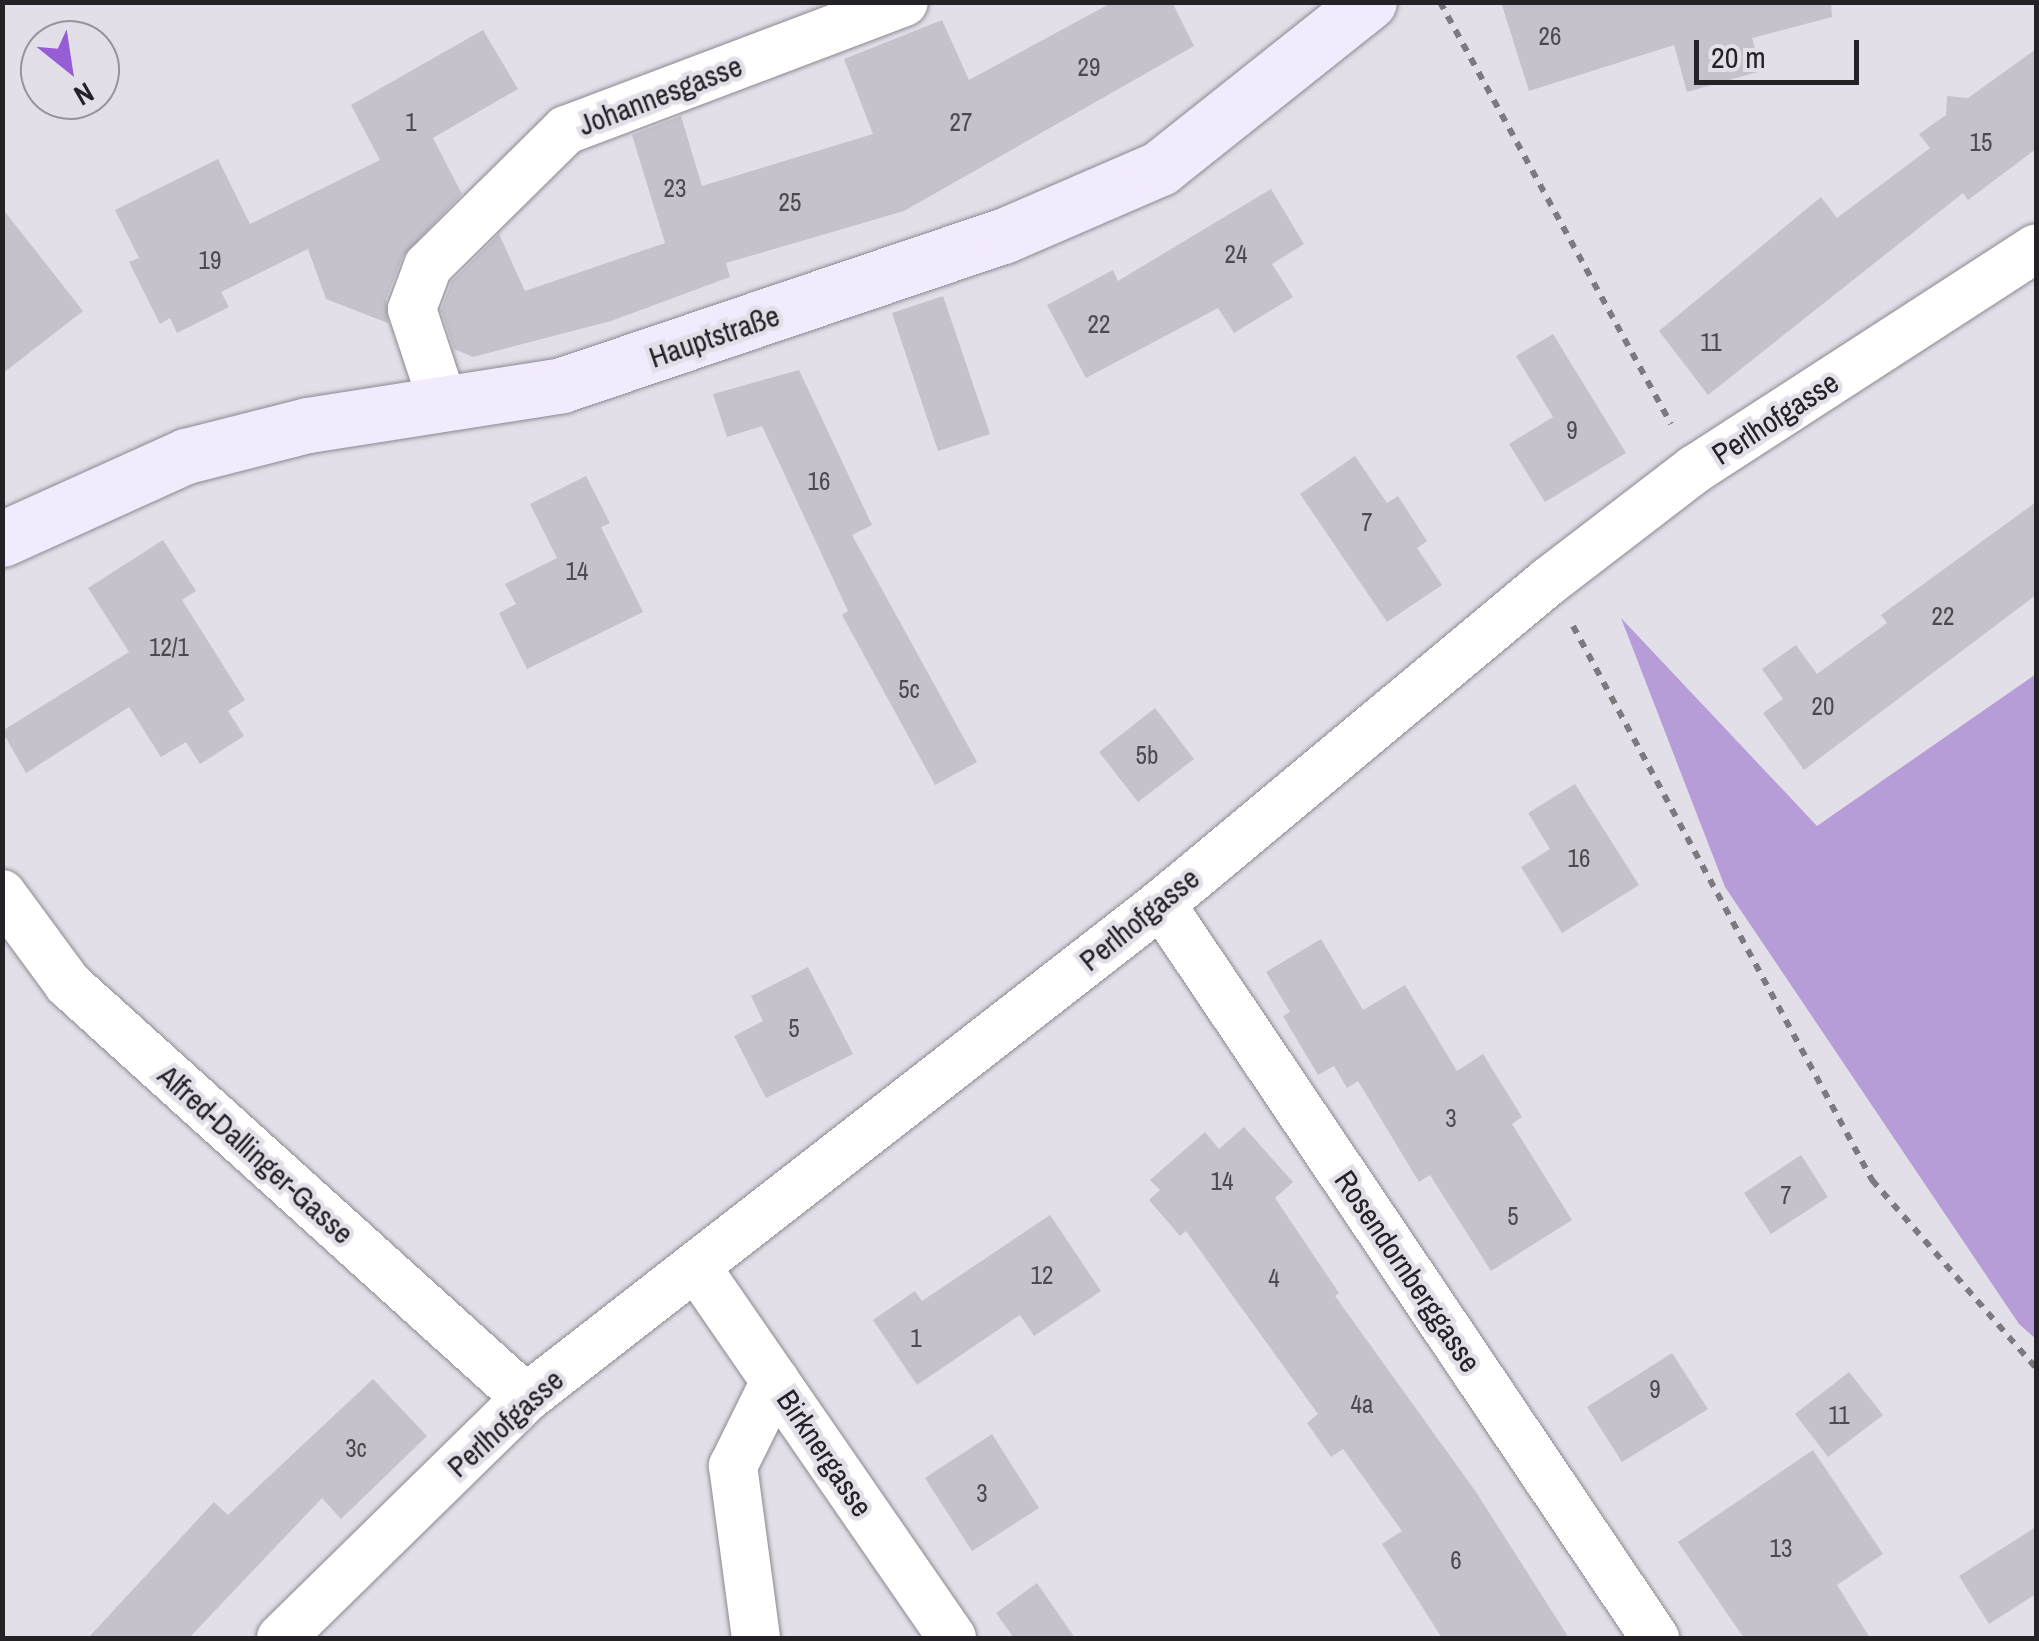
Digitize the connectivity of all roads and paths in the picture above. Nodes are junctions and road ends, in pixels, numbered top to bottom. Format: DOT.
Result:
graph roads {
  1 [pos="904,2"];
  2 [pos="1369,2"];
  3 [pos="1440,2"];
  4 [pos="2036,248"];
  5 [pos="444,406"];
  6 [pos="1695,469"];
  7 [pos="2,539"];
  8 [pos="1549,581"];
  9 [pos="2,894"];
  10 [pos="1161,904"];
  11 [pos="697,1268"];
  12 [pos="2036,1368"];
  13 [pos="775,1381"];
  14 [pos="526,1398"];
  15 [pos="281,1638"];
  16 [pos="756,1638"];
  17 [pos="952,1638"];
  18 [pos="1655,1638"];
  1 -- 5 [label="street, Johannesgasse"];
  2 -- 5 [label="main road, Hauptstraße"];
  3 -- 6 [label="path"];
  4 -- 6 [label="street, Perlhofgasse"];
  5 -- 7 [label="main road, Hauptstraße"];
  6 -- 8 [label="street, Perlhofgasse"];
  8 -- 10 [label="street, Perlhofgasse"];
  8 -- 12 [label="path"];
  9 -- 14 [label="street, Alfred-Dallinger-Gasse"];
  10 -- 11 [label="street, Perlhofgasse"];
  10 -- 18 [label="street, Rosendornberggasse"];
  11 -- 13 [label="street, Birknergasse"];
  11 -- 14 [label="street, Perlhofgasse"];
  13 -- 16 [label="street"];
  13 -- 17 [label="street, Birknergasse"];
  14 -- 15 [label="street, Perlhofgasse"];
}
